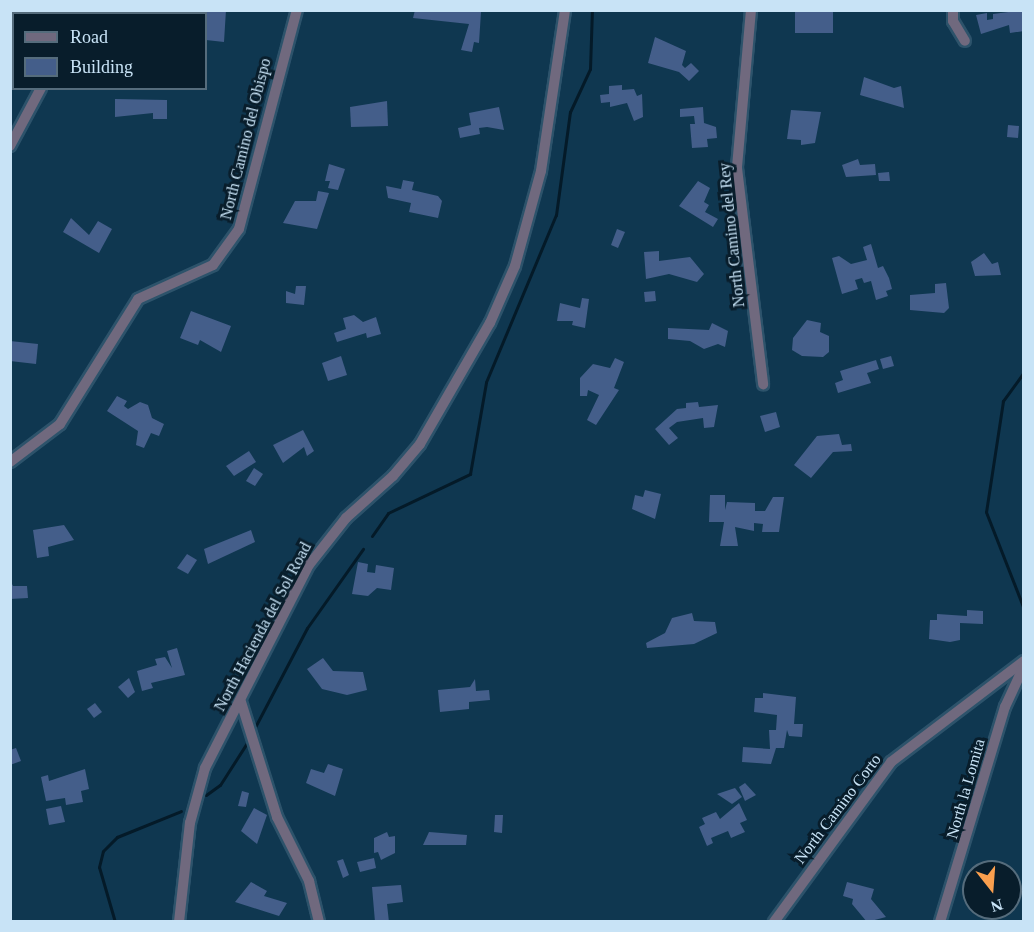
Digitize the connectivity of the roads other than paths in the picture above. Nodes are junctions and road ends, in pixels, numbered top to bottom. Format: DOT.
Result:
graph roads {
  1 [pos="297,10"];
  2 [pos="565,10"];
  3 [pos="751,10"];
  4 [pos="953,10"];
  5 [pos="965,41"];
  6 [pos="40,90"];
  7 [pos="10,146"];
  8 [pos="763,384"];
  9 [pos="10,462"];
  10 [pos="1023,661"];
  11 [pos="1023,666"];
  12 [pos="241,702"];
  13 [pos="179,921"];
  14 [pos="319,921"];
  15 [pos="774,921"];
  16 [pos="940,921"];
  1 -- 9 [label="street, North Camino del Obispo"];
  2 -- 12 [label="street, North Hacienda del Sol Road"];
  3 -- 8 [label="street, North Camino del Rey"];
  4 -- 5 [label="street"];
  6 -- 7 [label="street"];
  10 -- 15 [label="street, North Camino Corto"];
  11 -- 16 [label="street, North la Lomita"];
  12 -- 13 [label="street, North Hacienda del Sol Road"];
  12 -- 14 [label="street"];
}
